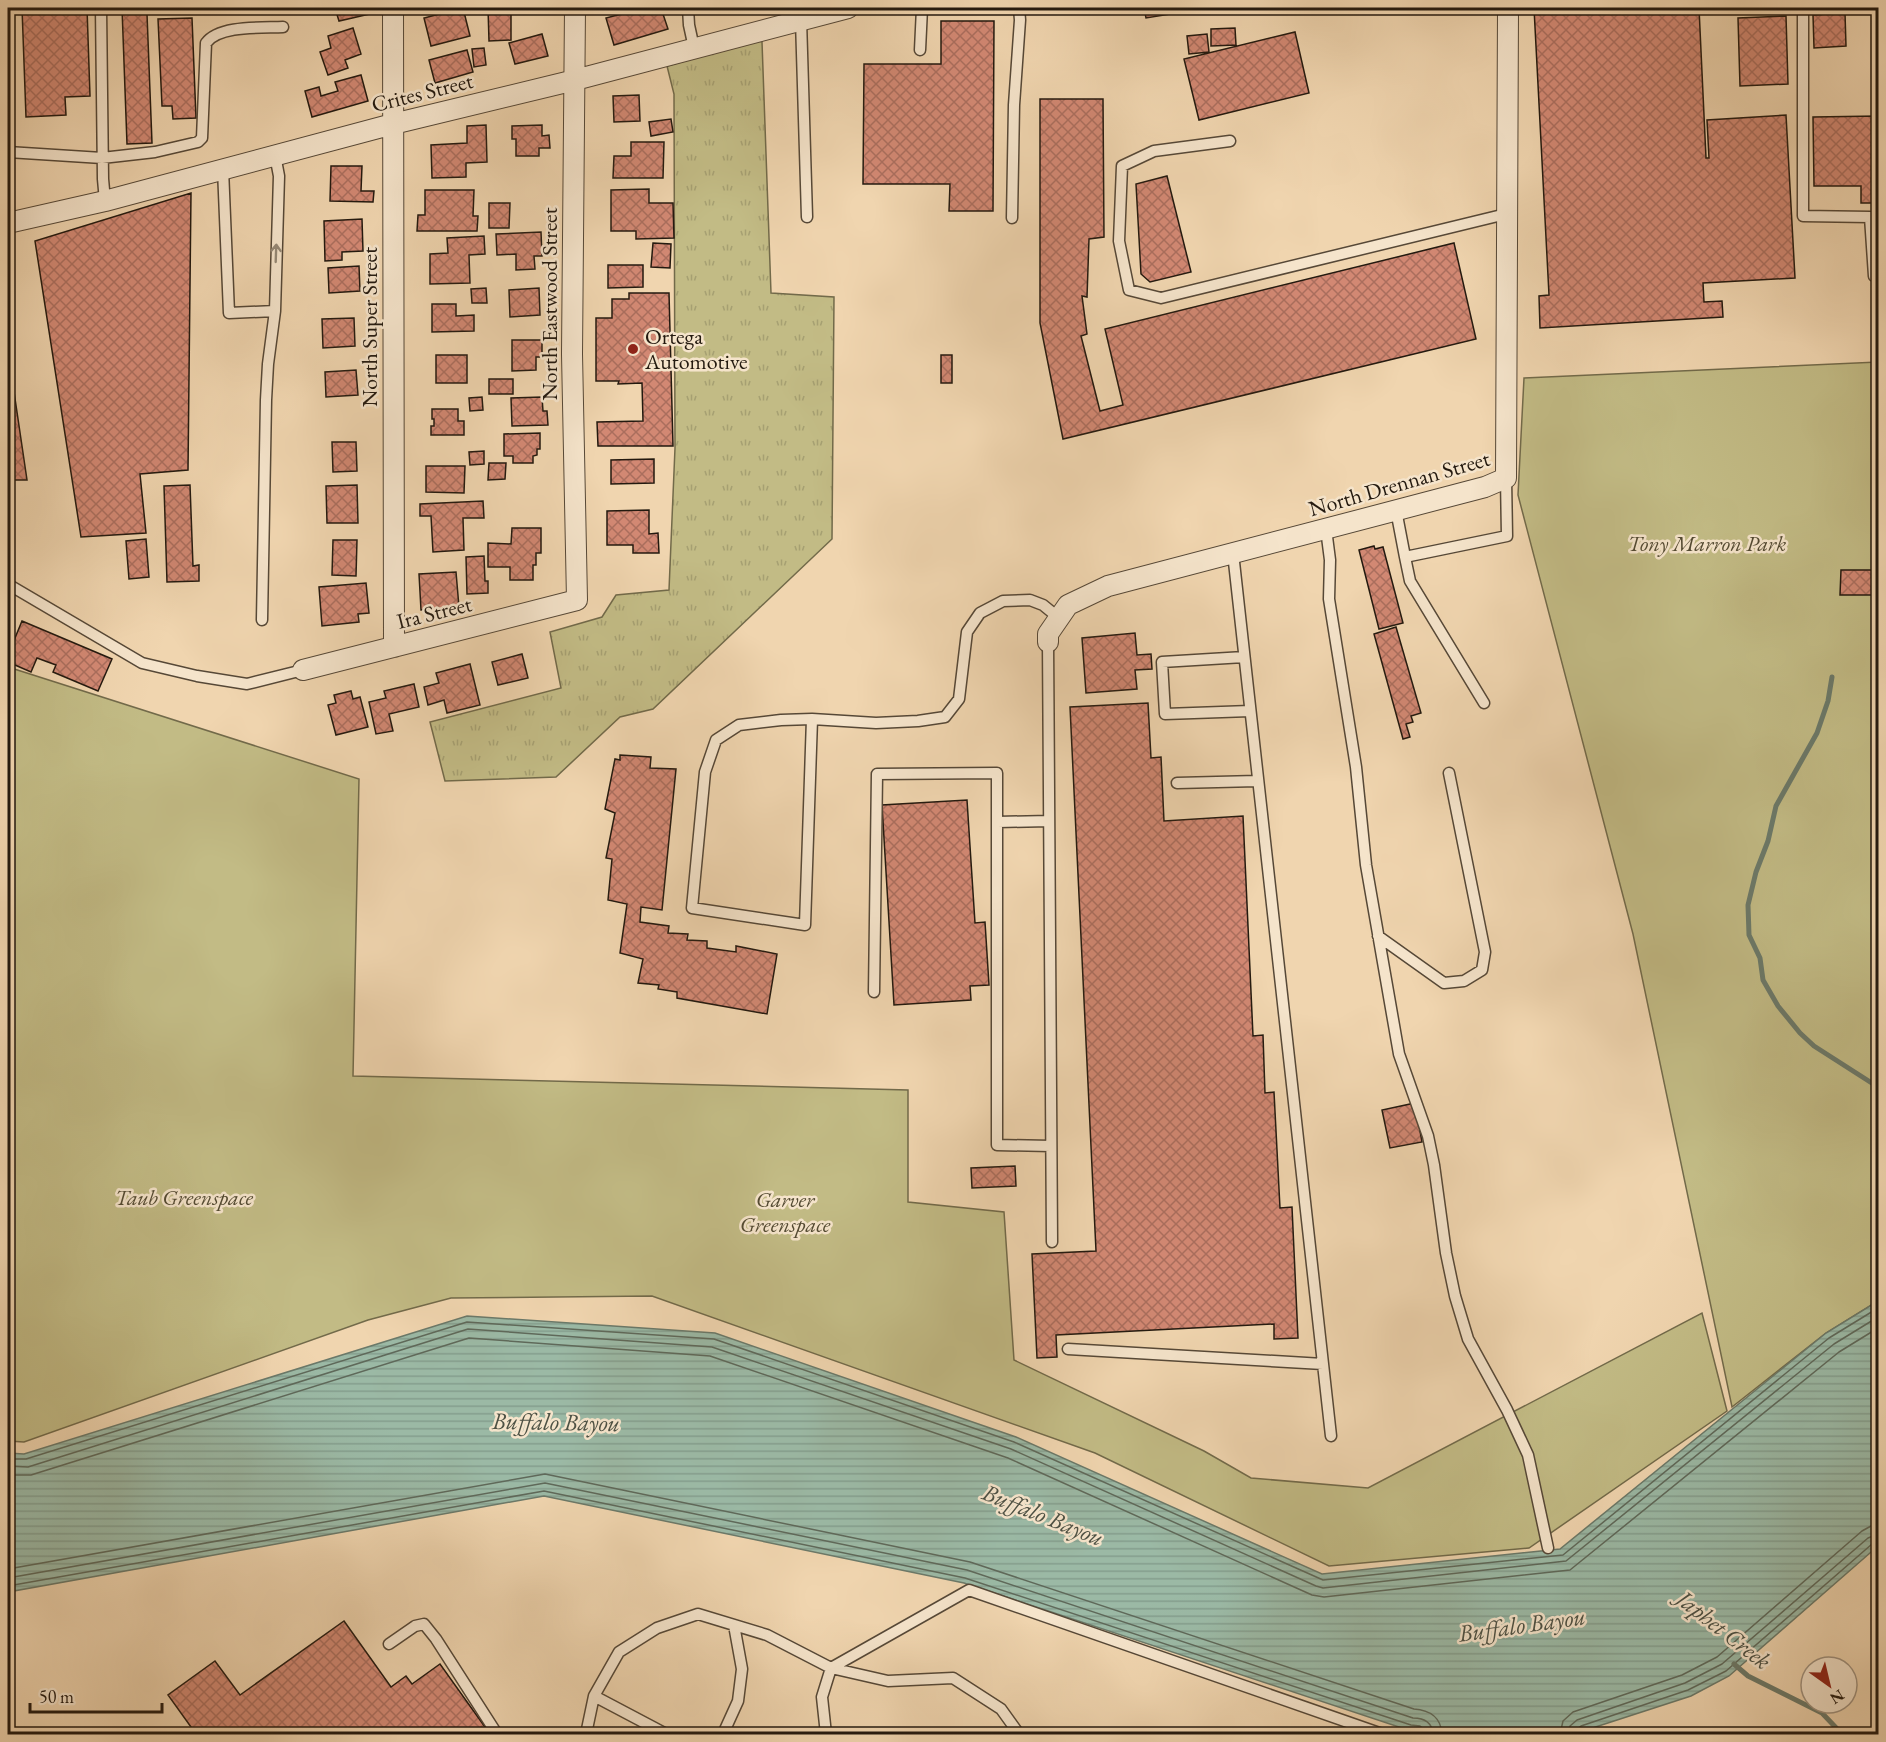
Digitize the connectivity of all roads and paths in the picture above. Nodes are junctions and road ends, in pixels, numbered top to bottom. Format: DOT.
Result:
graph roads {
  1 [pos="101,8"];
  2 [pos="393,8"];
  3 [pos="575,8"];
  4 [pos="687,8"];
  5 [pos="848,8"];
  6 [pos="922,8"];
  7 [pos="1019,8"];
  8 [pos="1508,8"];
  9 [pos="1803,8"];
  10 [pos="801,20"];
  11 [pos="283,27"];
  12 [pos="694,48"];
  13 [pos="920,50"];
  14 [pos="575,80"];
  15 [pos="393,124"];
  16 [pos="1230,141"];
  17 [pos="8,152"];
  18 [pos="275,155"];
  19 [pos="102,158"];
  20 [pos="223,169"];
  21 [pos="105,201"];
  22 [pos="1506,214"];
  23 [pos="807,218"];
  24 [pos="1012,218"];
  25 [pos="8,223"];
  26 [pos="1878,276"];
  27 [pos="275,311"];
  28 [pos="1506,478"];
  29 [pos="1396,510"];
  30 [pos="1326,529"];
  31 [pos="1233,553"];
  32 [pos="1405,557"];
  33 [pos="8,586"];
  34 [pos="577,600"];
  35 [pos="1059,618"];
  36 [pos="262,620"];
  37 [pos="1048,642"];
  38 [pos="394,646"];
  39 [pos="1244,657"];
  40 [pos="303,670"];
  41 [pos="1484,703"];
  42 [pos="1250,711"];
  43 [pos="812,719"];
  44 [pos="1449,773"];
  45 [pos="1257,781"];
  46 [pos="1177,783"];
  47 [pos="1049,821"];
  48 [pos="998,822"];
  49 [pos="1378,936"];
  50 [pos="873,992"];
  51 [pos="1051,1146"];
  52 [pos="1052,1242"];
  53 [pos="1068,1349"];
  54 [pos="1323,1364"];
  55 [pos="1331,1436"];
  56 [pos="1548,1548"];
  57 [pos="734,1625"];
  58 [pos="389,1644"];
  59 [pos="831,1668"];
  60 [pos="594,1696"];
  61 [pos="497,1734"];
  62 [pos="586,1734"];
  63 [pos="666,1734"];
  64 [pos="723,1734"];
  65 [pos="826,1734"];
  66 [pos="1019,1734"];
  67 [pos="1382,1734"];
  1 -- 19 [label="lane"];
  2 -- 15 [label="street, North Super Street"];
  3 -- 14 [label="street, North Eastwood Street"];
  4 -- 12 [label="lane"];
  5 -- 10 [label="street, Crites Street"];
  6 -- 13 [label="lane"];
  7 -- 24 [label="lane"];
  8 -- 22 [label="street, North Drennan Street"];
  9 -- 26 [label="lane"];
  10 -- 12 [label="street, Crites Street"];
  10 -- 23 [label="lane"];
  11 -- 19 [label="lane"];
  12 -- 14 [label="street, Crites Street"];
  14 -- 15 [label="street, Crites Street"];
  14 -- 34 [label="street, North Eastwood Street"];
  15 -- 18 [label="street, Crites Street"];
  15 -- 38 [label="street, North Super Street"];
  16 -- 22 [label="lane"];
  17 -- 19 [label="lane"];
  18 -- 20 [label="street, Crites Street"];
  27 -- 18 [label="lane, one-way"];
  19 -- 21 [label="lane"];
  20 -- 21 [label="street, Crites Street"];
  20 -- 27 [label="lane"];
  21 -- 25 [label="street, Crites Street"];
  22 -- 28 [label="street, North Drennan Street"];
  27 -- 36 [label="lane"];
  28 -- 29 [label="street, North Drennan Street"];
  28 -- 32 [label="lane"];
  29 -- 30 [label="street, North Drennan Street"];
  29 -- 32 [label="lane"];
  30 -- 31 [label="street, North Drennan Street"];
  30 -- 49 [label="lane"];
  31 -- 35 [label="street, North Drennan Street"];
  31 -- 39 [label="lane"];
  32 -- 41 [label="lane"];
  33 -- 40 [label="lane"];
  34 -- 38 [label="street, Ira Street"];
  35 -- 37 [label="street, North Drennan Street"];
  35 -- 43 [label="lane"];
  37 -- 47 [label="lane"];
  38 -- 40 [label="street, Ira Street"];
  39 -- 42 [label="lane"];
  39 -- 42 [label="lane"];
  42 -- 45 [label="lane"];
  43 -- 43 [label="lane"];
  44 -- 49 [label="lane"];
  45 -- 46 [label="lane"];
  45 -- 54 [label="lane"];
  47 -- 48 [label="lane"];
  47 -- 51 [label="lane"];
  48 -- 50 [label="lane"];
  48 -- 51 [label="lane"];
  49 -- 56 [label="lane"];
  51 -- 52 [label="lane"];
  53 -- 54 [label="lane"];
  54 -- 55 [label="lane"];
  57 -- 59 [label="lane"];
  57 -- 60 [label="lane"];
  57 -- 64 [label="lane"];
  58 -- 61 [label="lane"];
  59 -- 65 [label="lane"];
  59 -- 66 [label="lane"];
  59 -- 67 [label="lane"];
  60 -- 62 [label="lane"];
  60 -- 63 [label="lane"];
}
